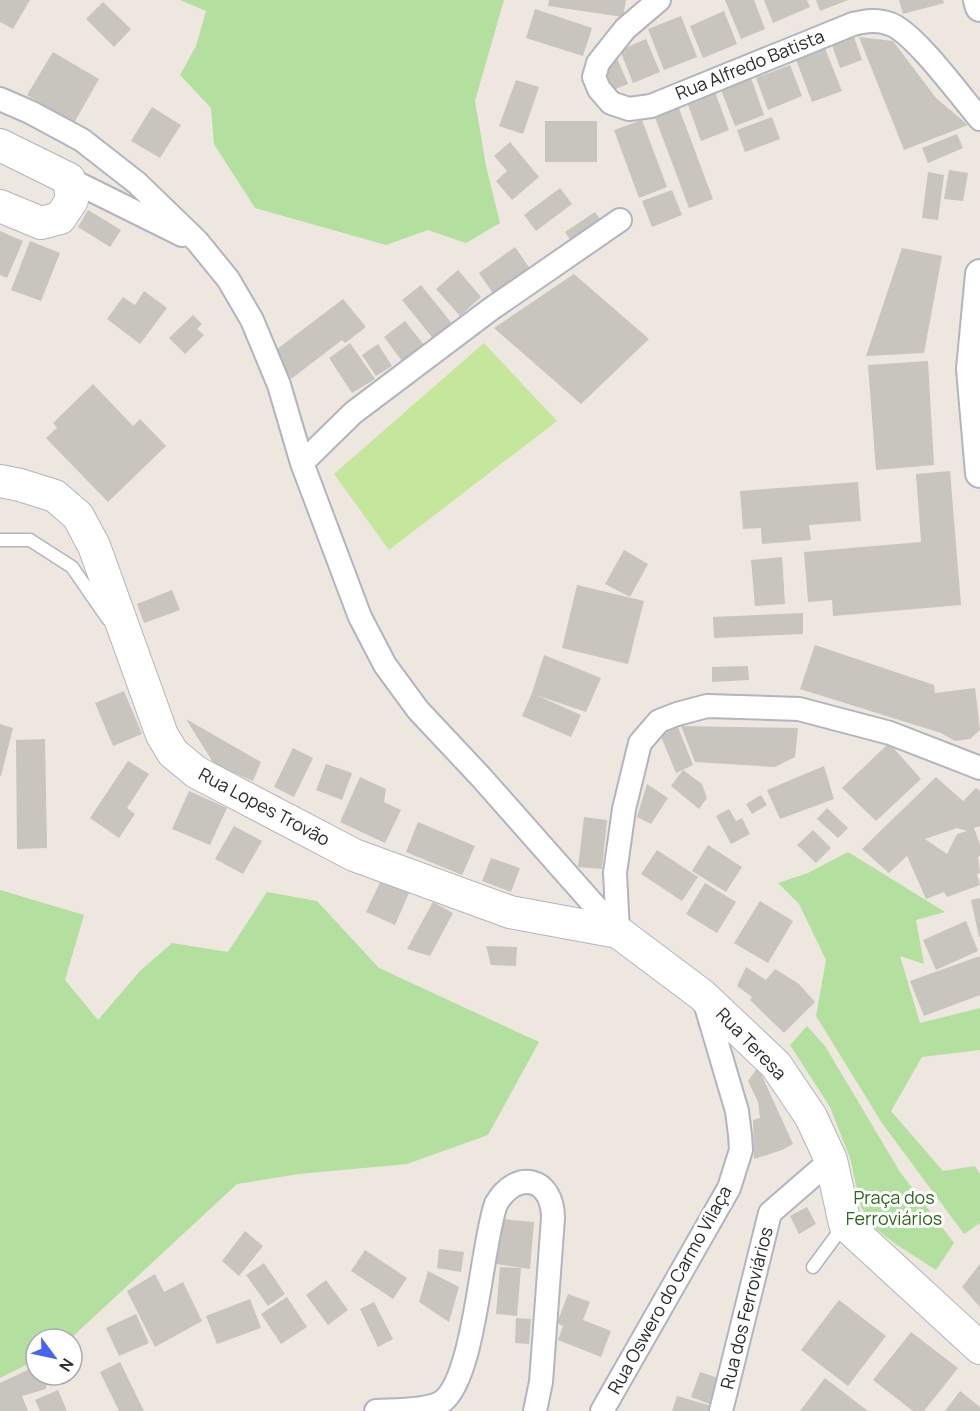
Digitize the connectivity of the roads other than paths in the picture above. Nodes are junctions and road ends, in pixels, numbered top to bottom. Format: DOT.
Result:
graph roads {
  1 [pos="658,0"];
  2 [pos="978,0"];
  3 [pos="980,7"];
  4 [pos="0,99"];
  5 [pos="980,119"];
  6 [pos="0,146"];
  7 [pos="69,179"];
  8 [pos="0,206"];
  9 [pos="620,220"];
  10 [pos="197,241"];
  11 [pos="980,274"];
  12 [pos="302,463"];
  13 [pos="980,473"];
  14 [pos="0,481"];
  15 [pos="0,540"];
  16 [pos="135,658"];
  17 [pos="980,768"];
  18 [pos="618,932"];
  19 [pos="702,995"];
  20 [pos="831,1160"];
  21 [pos="845,1224"];
  22 [pos="813,1267"];
  23 [pos="980,1348"];
  24 [pos="376,1411"];
  25 [pos="535,1411"];
  26 [pos="602,1411"];
  27 [pos="722,1411"];
  1 -- 5 [label="street, Rua Alfredo Batista"];
  2 -- 3 [label="street"];
  4 -- 10 [label="street"];
  6 -- 7 [label="main road"];
  7 -- 8 [label="main road"];
  7 -- 10 [label="street"];
  9 -- 12 [label="street"];
  10 -- 12 [label="street"];
  11 -- 13 [label="street"];
  12 -- 18 [label="street"];
  14 -- 16 [label="main road, Rua Lopes Trovão"];
  15 -- 16 [label="lane"];
  16 -- 18 [label="main road, Rua Lopes Trovão"];
  17 -- 18 [label="street"];
  18 -- 19 [label="main road, Rua Teresa"];
  19 -- 20 [label="main road, Rua Teresa"];
  19 -- 26 [label="street, Rua Oswero do Carmo Vilaça"];
  20 -- 21 [label="main road, Rua Teresa"];
  20 -- 27 [label="street, Rua dos Ferroviários"];
  21 -- 22 [label="lane"];
  21 -- 23 [label="main road"];
  24 -- 25 [label="street"];
}
